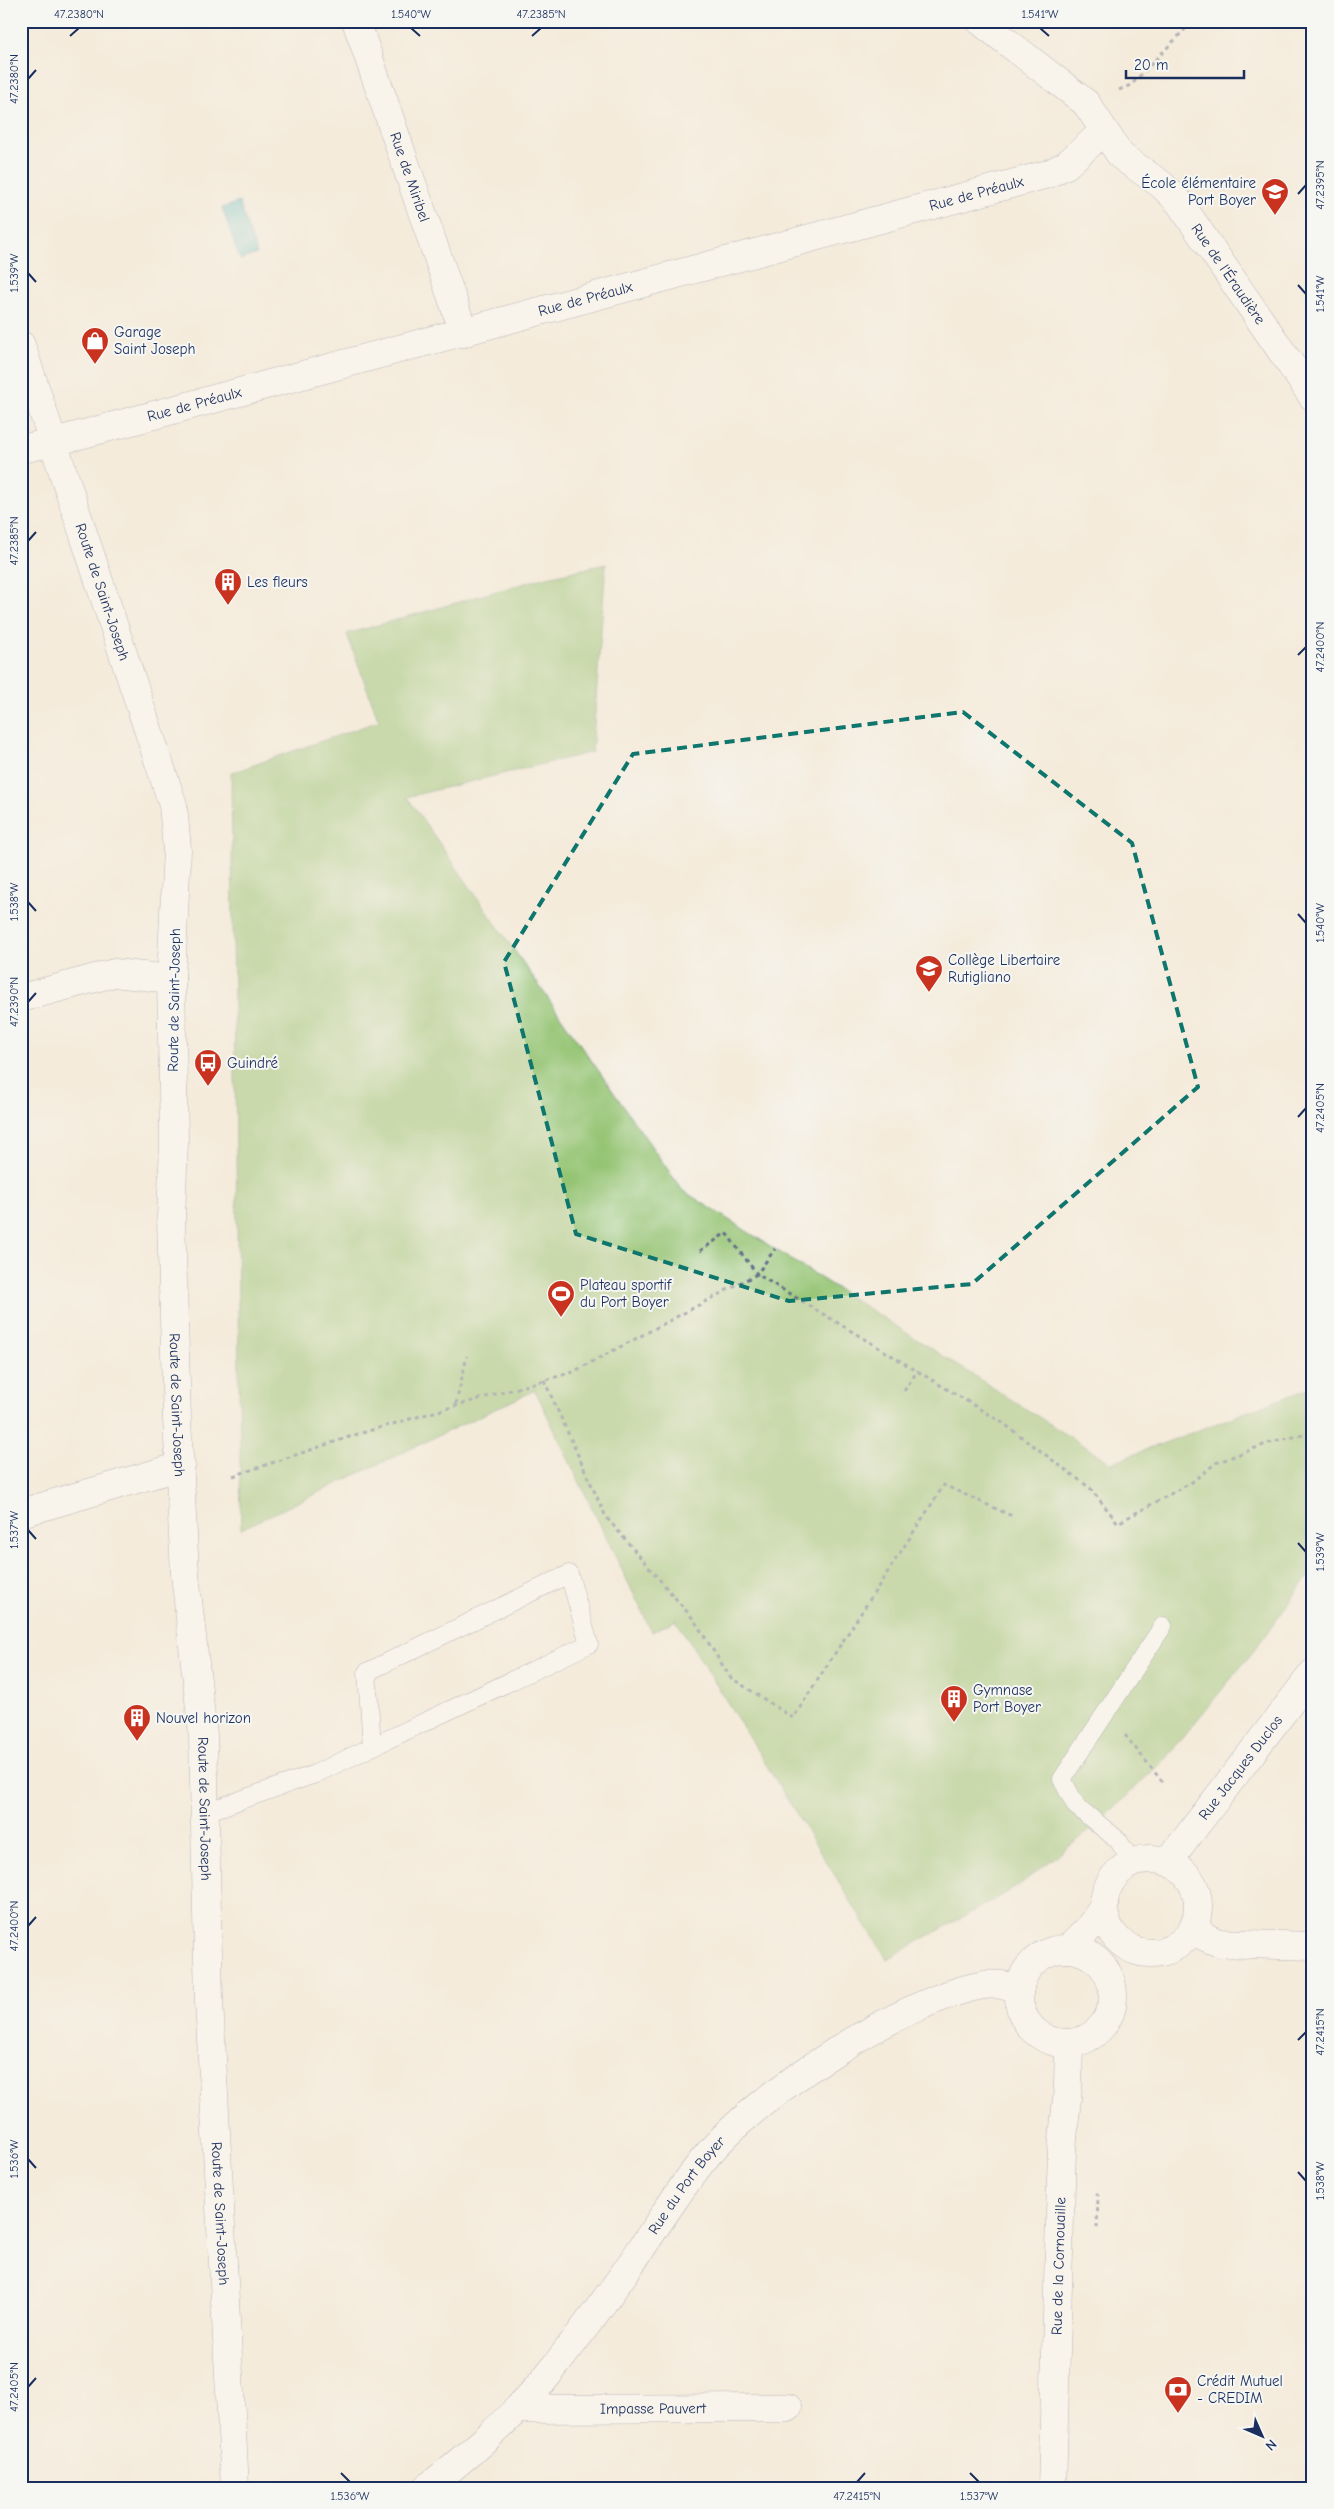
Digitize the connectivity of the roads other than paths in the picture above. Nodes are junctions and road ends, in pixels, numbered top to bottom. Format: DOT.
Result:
graph roads {
  1 [pos="356,21"];
  2 [pos="980,21"];
  3 [pos="1103,132"];
  4 [pos="464,333"];
  5 [pos="21,344"];
  6 [pos="1313,397"];
  7 [pos="54,442"];
  8 [pos="21,449"];
  9 [pos="171,980"];
  10 [pos="21,998"];
  11 [pos="181,1466"];
  12 [pos="21,1513"];
  13 [pos="1162,1626"];
  14 [pos="1313,1673"];
  15 [pos="372,1746"];
  16 [pos="206,1812"];
  17 [pos="1168,1862"];
  18 [pos="1133,1864"];
  19 [pos="1104,1906"];
  20 [pos="1194,1925"];
  21 [pos="1313,1946"];
  22 [pos="1068,1949"];
  23 [pos="1146,1953"];
  24 [pos="1020,1987"];
  25 [pos="1112,1987"];
  26 [pos="1068,2043"];
  27 [pos="788,2408"];
  28 [pos="518,2409"];
  29 [pos="235,2488"];
  30 [pos="428,2488"];
  31 [pos="1052,2488"];
  1 -- 4 [label="street, Rue de Miribel"];
  2 -- 3 [label="street, Rue de l'Éraudière"];
  3 -- 4 [label="street, Rue de Préaulx"];
  3 -- 6 [label="street, Rue de l'Éraudière"];
  4 -- 7 [label="street, Rue de Préaulx"];
  5 -- 7 [label="street, Route de Saint-Joseph"];
  7 -- 8 [label="street, Rue de Préaulx"];
  7 -- 9 [label="street, Route de Saint-Joseph"];
  9 -- 10 [label="street"];
  9 -- 11 [label="street, Route de Saint-Joseph"];
  11 -- 12 [label="street"];
  11 -- 16 [label="street, Route de Saint-Joseph"];
  13 -- 18 [label="lane"];
  14 -- 17 [label="street, Rue Jacques Duclos"];
  15 -- 15 [label="lane"];
  15 -- 16 [label="lane"];
  16 -- 29 [label="street, Route de Saint-Joseph"];
  17 -- 18 [label="street"];
  17 -- 20 [label="street"];
  18 -- 19 [label="street"];
  19 -- 22 [label="street"];
  19 -- 23 [label="street"];
  20 -- 21 [label="street"];
  20 -- 23 [label="street"];
  22 -- 24 [label="street"];
  22 -- 25 [label="street"];
  23 -- 25 [label="street"];
  24 -- 26 [label="street"];
  24 -- 28 [label="street, Rue du Port Boyer"];
  25 -- 26 [label="street"];
  26 -- 31 [label="street, Rue de la Cornouaille"];
  27 -- 28 [label="street, Impasse Pauvert"];
  28 -- 30 [label="street, Rue du Port Boyer"];
}
